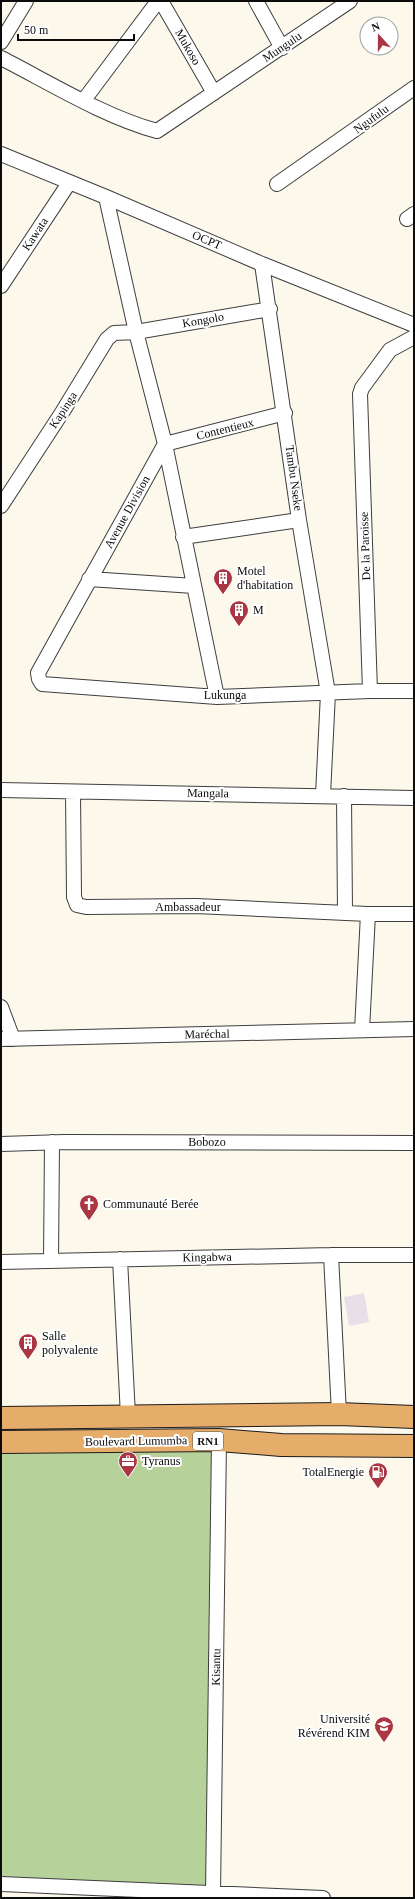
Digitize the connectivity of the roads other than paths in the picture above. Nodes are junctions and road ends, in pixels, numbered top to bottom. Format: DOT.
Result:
graph roads {
  1 [pos="26,1"];
  2 [pos="158,1"];
  3 [pos="161,1"];
  4 [pos="256,1"];
  5 [pos="350,1"];
  6 [pos="1,42"];
  7 [pos="282,48"];
  8 [pos="1,58"];
  9 [pos="414,88"];
  10 [pos="214,93"];
  11 [pos="84,100"];
  12 [pos="1,154"];
  13 [pos="69,182"];
  14 [pos="277,184"];
  15 [pos="106,196"];
  16 [pos="262,264"];
  17 [pos="1,286"];
  18 [pos="270,309"];
  19 [pos="414,325"];
  20 [pos="136,332"];
  21 [pos="414,337"];
  22 [pos="285,413"];
  23 [pos="165,444"];
  24 [pos="1,506"];
  25 [pos="300,520"];
  26 [pos="183,537"];
  27 [pos="89,579"];
  28 [pos="194,586"];
  29 [pos="39,679"];
  30 [pos="370,691"];
  31 [pos="414,691"];
  32 [pos="328,692"];
  33 [pos="217,697"];
  34 [pos="1,790"];
  35 [pos="73,792"];
  36 [pos="323,795"];
  37 [pos="344,796"];
  38 [pos="414,798"];
  39 [pos="345,912"];
  40 [pos="368,914"];
  41 [pos="414,914"];
  42 [pos="1,1007"];
  43 [pos="414,1029"];
  44 [pos="362,1030"];
  45 [pos="7,1039"];
  46 [pos="52,1142"];
  47 [pos="414,1143"];
  48 [pos="1,1144"];
  49 [pos="331,1255"];
  50 [pos="414,1255"];
  51 [pos="120,1259"];
  52 [pos="51,1261"];
  53 [pos="1,1262"];
  54 [pos="339,1414"];
  55 [pos="128,1416"];
  56 [pos="414,1417"];
  57 [pos="1,1418"];
  58 [pos="219,1440"];
  59 [pos="1,1442"];
  60 [pos="414,1446"];
  61 [pos="1,1884"];
  62 [pos="48,1892"];
  63 [pos="212,1893"];
  64 [pos="171,1895"];
  65 [pos="292,1898"];
  66 [pos="323,1898"];
  1 -- 6 [label="street"];
  2 -- 11 [label="street"];
  3 -- 10 [label="street, Mukoso"];
  4 -- 7 [label="street"];
  5 -- 7 [label="street, Mungulu"];
  7 -- 10 [label="street, Mungulu"];
  8 -- 11 [label="street"];
  9 -- 14 [label="street, Ngufulu"];
  10 -- 11 [label="street, Mungulu"];
  12 -- 13 [label="street, OCPT"];
  13 -- 15 [label="street, OCPT"];
  13 -- 17 [label="street, Kawata"];
  15 -- 16 [label="street, OCPT"];
  15 -- 20 [label="street"];
  16 -- 18 [label="street, Tambu Nseke"];
  16 -- 19 [label="street, OCPT"];
  18 -- 20 [label="street, Kongolo"];
  18 -- 22 [label="street, Tambu Nseke"];
  20 -- 23 [label="street"];
  20 -- 24 [label="street, Kapinga"];
  21 -- 30 [label="street, De la Paroisse"];
  22 -- 23 [label="street, Contentieux"];
  22 -- 25 [label="street, Tambu Nseke"];
  23 -- 26 [label="street"];
  23 -- 27 [label="street, Avenue Division"];
  25 -- 26 [label="street"];
  25 -- 32 [label="street, Tambu Nseke"];
  26 -- 28 [label="street"];
  27 -- 28 [label="street"];
  27 -- 29 [label="street, Avenue Division"];
  28 -- 33 [label="street"];
  29 -- 33 [label="street, Lukunga"];
  30 -- 31 [label="street, Lukunga"];
  30 -- 32 [label="street, Lukunga"];
  32 -- 33 [label="street, Lukunga"];
  32 -- 36 [label="street, Tambu Nseke"];
  34 -- 35 [label="street, Mangala"];
  35 -- 36 [label="street, Mangala"];
  35 -- 39 [label="street, Ambassadeur"];
  36 -- 37 [label="street, Mangala"];
  37 -- 38 [label="street, Mangala"];
  37 -- 39 [label="street"];
  39 -- 40 [label="street, Ambassadeur"];
  40 -- 41 [label="street, Ambassadeur"];
  40 -- 44 [label="street"];
  42 -- 45 [label="street"];
  43 -- 44 [label="street, Maréchal"];
  44 -- 45 [label="street, Maréchal"];
  46 -- 47 [label="street, Bobozo"];
  46 -- 48 [label="street, Bobozo"];
  46 -- 52 [label="street"];
  49 -- 50 [label="street, Kingabwa"];
  49 -- 51 [label="street, Kingabwa"];
  49 -- 54 [label="street"];
  51 -- 52 [label="street, Kingabwa"];
  51 -- 55 [label="street"];
  52 -- 53 [label="street, Kingabwa"];
  54 -- 55 [label="highway, Boulevard Lumumba / RN1"];
  54 -- 56 [label="highway, Boulevard Lumumba / RN1"];
  55 -- 57 [label="highway, Boulevard Lumumba / RN1"];
  58 -- 59 [label="highway, Boulevard Lumumba / RN1"];
  58 -- 60 [label="highway, Boulevard Lumumba / RN1"];
  58 -- 63 [label="street, Kisantu"];
  61 -- 62 [label="street"];
  62 -- 64 [label="street"];
  63 -- 64 [label="street"];
  63 -- 65 [label="street"];
  65 -- 66 [label="street"];
}
